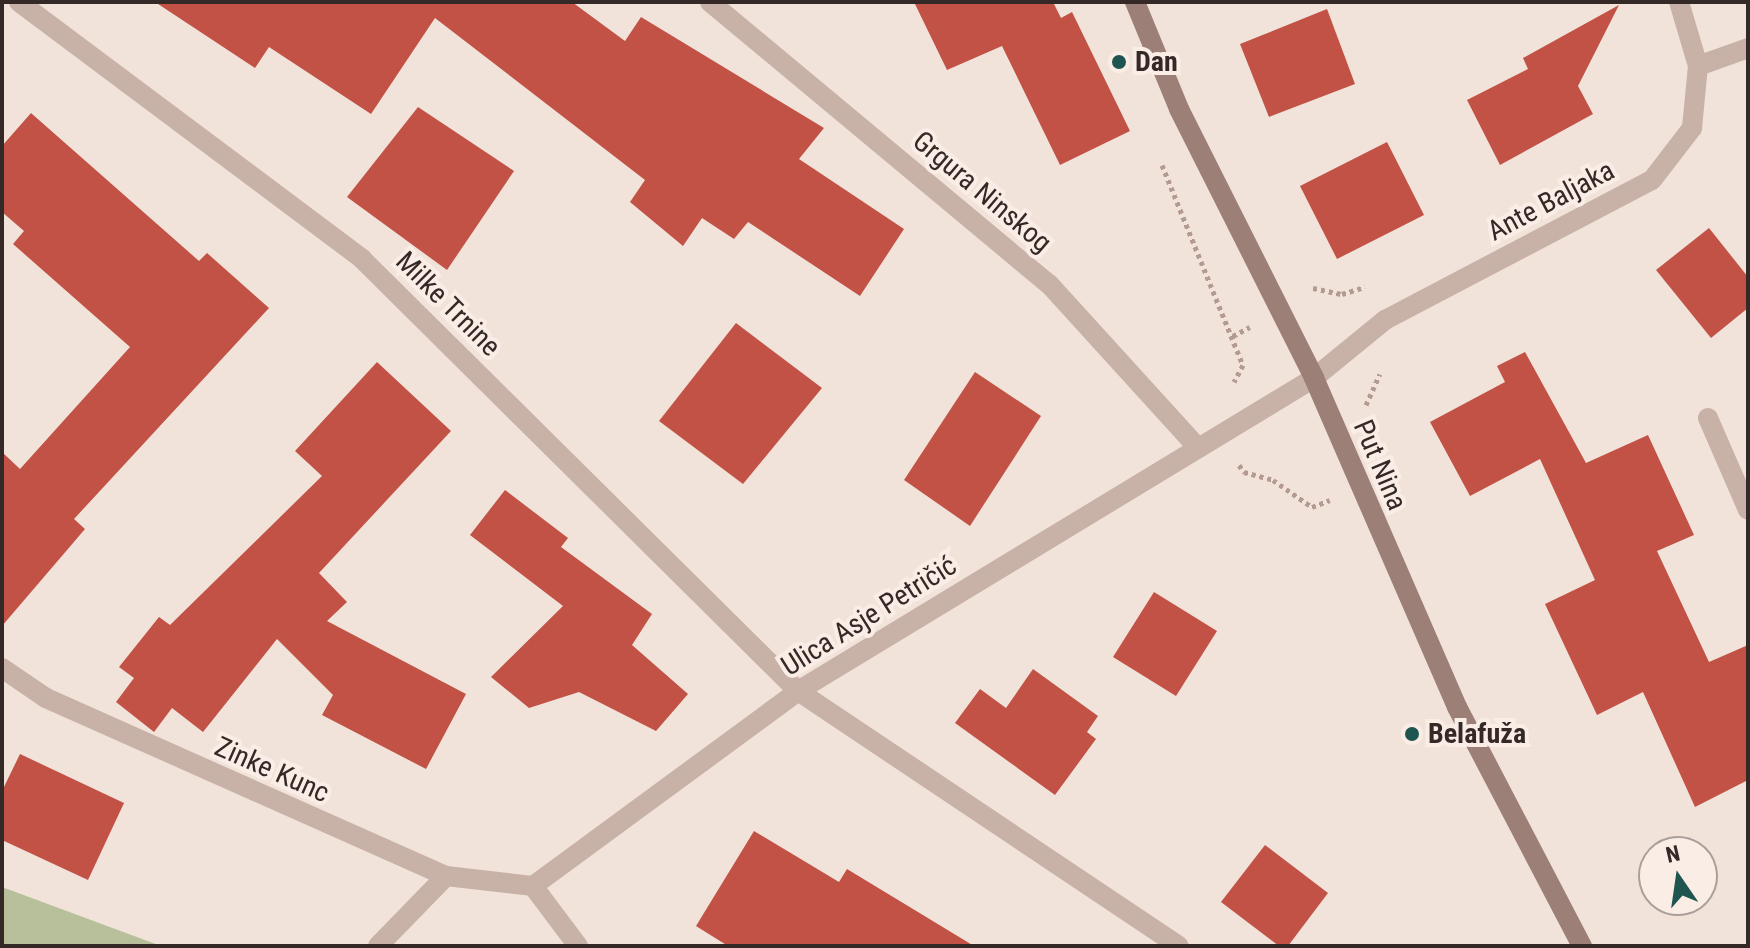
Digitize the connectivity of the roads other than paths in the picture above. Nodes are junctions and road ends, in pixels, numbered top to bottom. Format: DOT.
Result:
graph roads {
  1 [pos="19,2"];
  2 [pos="710,2"];
  3 [pos="1135,2"];
  4 [pos="1679,2"];
  5 [pos="1748,48"];
  6 [pos="1698,66"];
  7 [pos="1314,378"];
  8 [pos="1708,418"];
  9 [pos="1198,448"];
  10 [pos="1748,510"];
  11 [pos="2,668"];
  12 [pos="798,691"];
  13 [pos="446,876"];
  14 [pos="533,886"];
  15 [pos="378,946"];
  16 [pos="578,946"];
  17 [pos="1179,946"];
  18 [pos="1582,946"];
  1 -- 12 [label="street, Milke Trnine"];
  2 -- 9 [label="street, Grgura Ninskog"];
  3 -- 7 [label="main road, Put Nina"];
  4 -- 6 [label="street, Ante Baljaka"];
  5 -- 6 [label="street"];
  6 -- 7 [label="street, Ante Baljaka"];
  7 -- 9 [label="street, Ulica Asje Petričić"];
  7 -- 18 [label="main road, Put Nina"];
  8 -- 10 [label="street"];
  9 -- 12 [label="street, Ulica Asje Petričić"];
  11 -- 13 [label="street, Zinke Kunc"];
  12 -- 14 [label="street, Ulica Asje Petričić"];
  12 -- 17 [label="street, Milke Trnine"];
  13 -- 14 [label="street, Zinke Kunc"];
  13 -- 15 [label="street"];
  14 -- 16 [label="street"];
}
